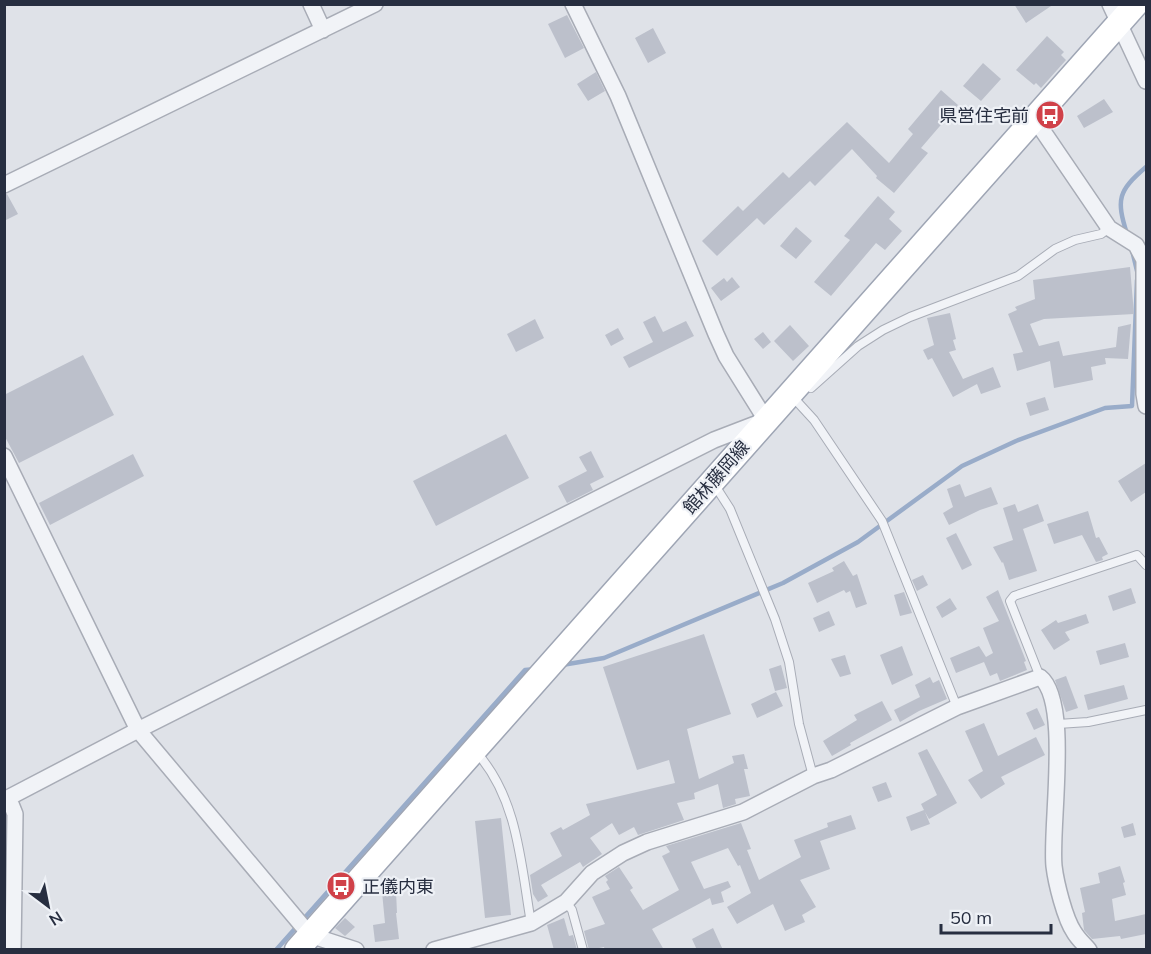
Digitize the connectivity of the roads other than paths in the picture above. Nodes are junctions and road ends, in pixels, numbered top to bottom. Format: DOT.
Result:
graph roads {
  1 [pos="311,4"];
  2 [pos="375,4"];
  3 [pos="573,4"];
  4 [pos="1136,4"];
  5 [pos="1114,14"];
  6 [pos="323,30"];
  7 [pos="1146,81"];
  8 [pos="1034,118"];
  9 [pos="4,185"];
  10 [pos="1109,228"];
  11 [pos="1141,240"];
  12 [pos="794,397"];
  13 [pos="1146,406"];
  14 [pos="766,420"];
  15 [pos="4,456"];
  16 [pos="712,482"];
  17 [pos="1146,565"];
  18 [pos="1040,677"];
  19 [pos="957,707"];
  20 [pos="1146,710"];
  21 [pos="1058,724"];
  22 [pos="138,730"];
  23 [pos="474,750"];
  24 [pos="813,776"];
  25 [pos="7,800"];
  26 [pos="566,902"];
  27 [pos="531,923"];
  28 [pos="304,942"];
  29 [pos="13,950"];
  30 [pos="356,950"];
  31 [pos="434,950"];
  32 [pos="583,950"];
  33 [pos="1089,950"];
  1 -- 6 [label="street"];
  2 -- 6 [label="street"];
  3 -- 14 [label="street"];
  4 -- 5 [label="main road, 館林藤岡線"];
  5 -- 7 [label="street"];
  5 -- 8 [label="main road, 館林藤岡線"];
  6 -- 9 [label="street"];
  8 -- 10 [label="street"];
  8 -- 12 [label="main road, 館林藤岡線"];
  10 -- 11 [label="street"];
  10 -- 12 [label="lane"];
  11 -- 13 [label="street"];
  12 -- 14 [label="main road, 館林藤岡線"];
  12 -- 19 [label="lane"];
  14 -- 16 [label="main road, 館林藤岡線"];
  14 -- 22 [label="street"];
  15 -- 22 [label="street"];
  16 -- 23 [label="main road, 館林藤岡線"];
  16 -- 24 [label="lane"];
  17 -- 18 [label="lane"];
  18 -- 19 [label="street"];
  18 -- 21 [label="street"];
  19 -- 24 [label="street"];
  20 -- 21 [label="lane"];
  21 -- 33 [label="street"];
  22 -- 25 [label="street"];
  22 -- 28 [label="street"];
  23 -- 27 [label="lane"];
  23 -- 28 [label="main road, 館林藤岡線"];
  24 -- 26 [label="street"];
  25 -- 29 [label="street"];
  26 -- 27 [label="street"];
  26 -- 32 [label="lane"];
  27 -- 31 [label="street"];
  28 -- 30 [label="street"];
}
